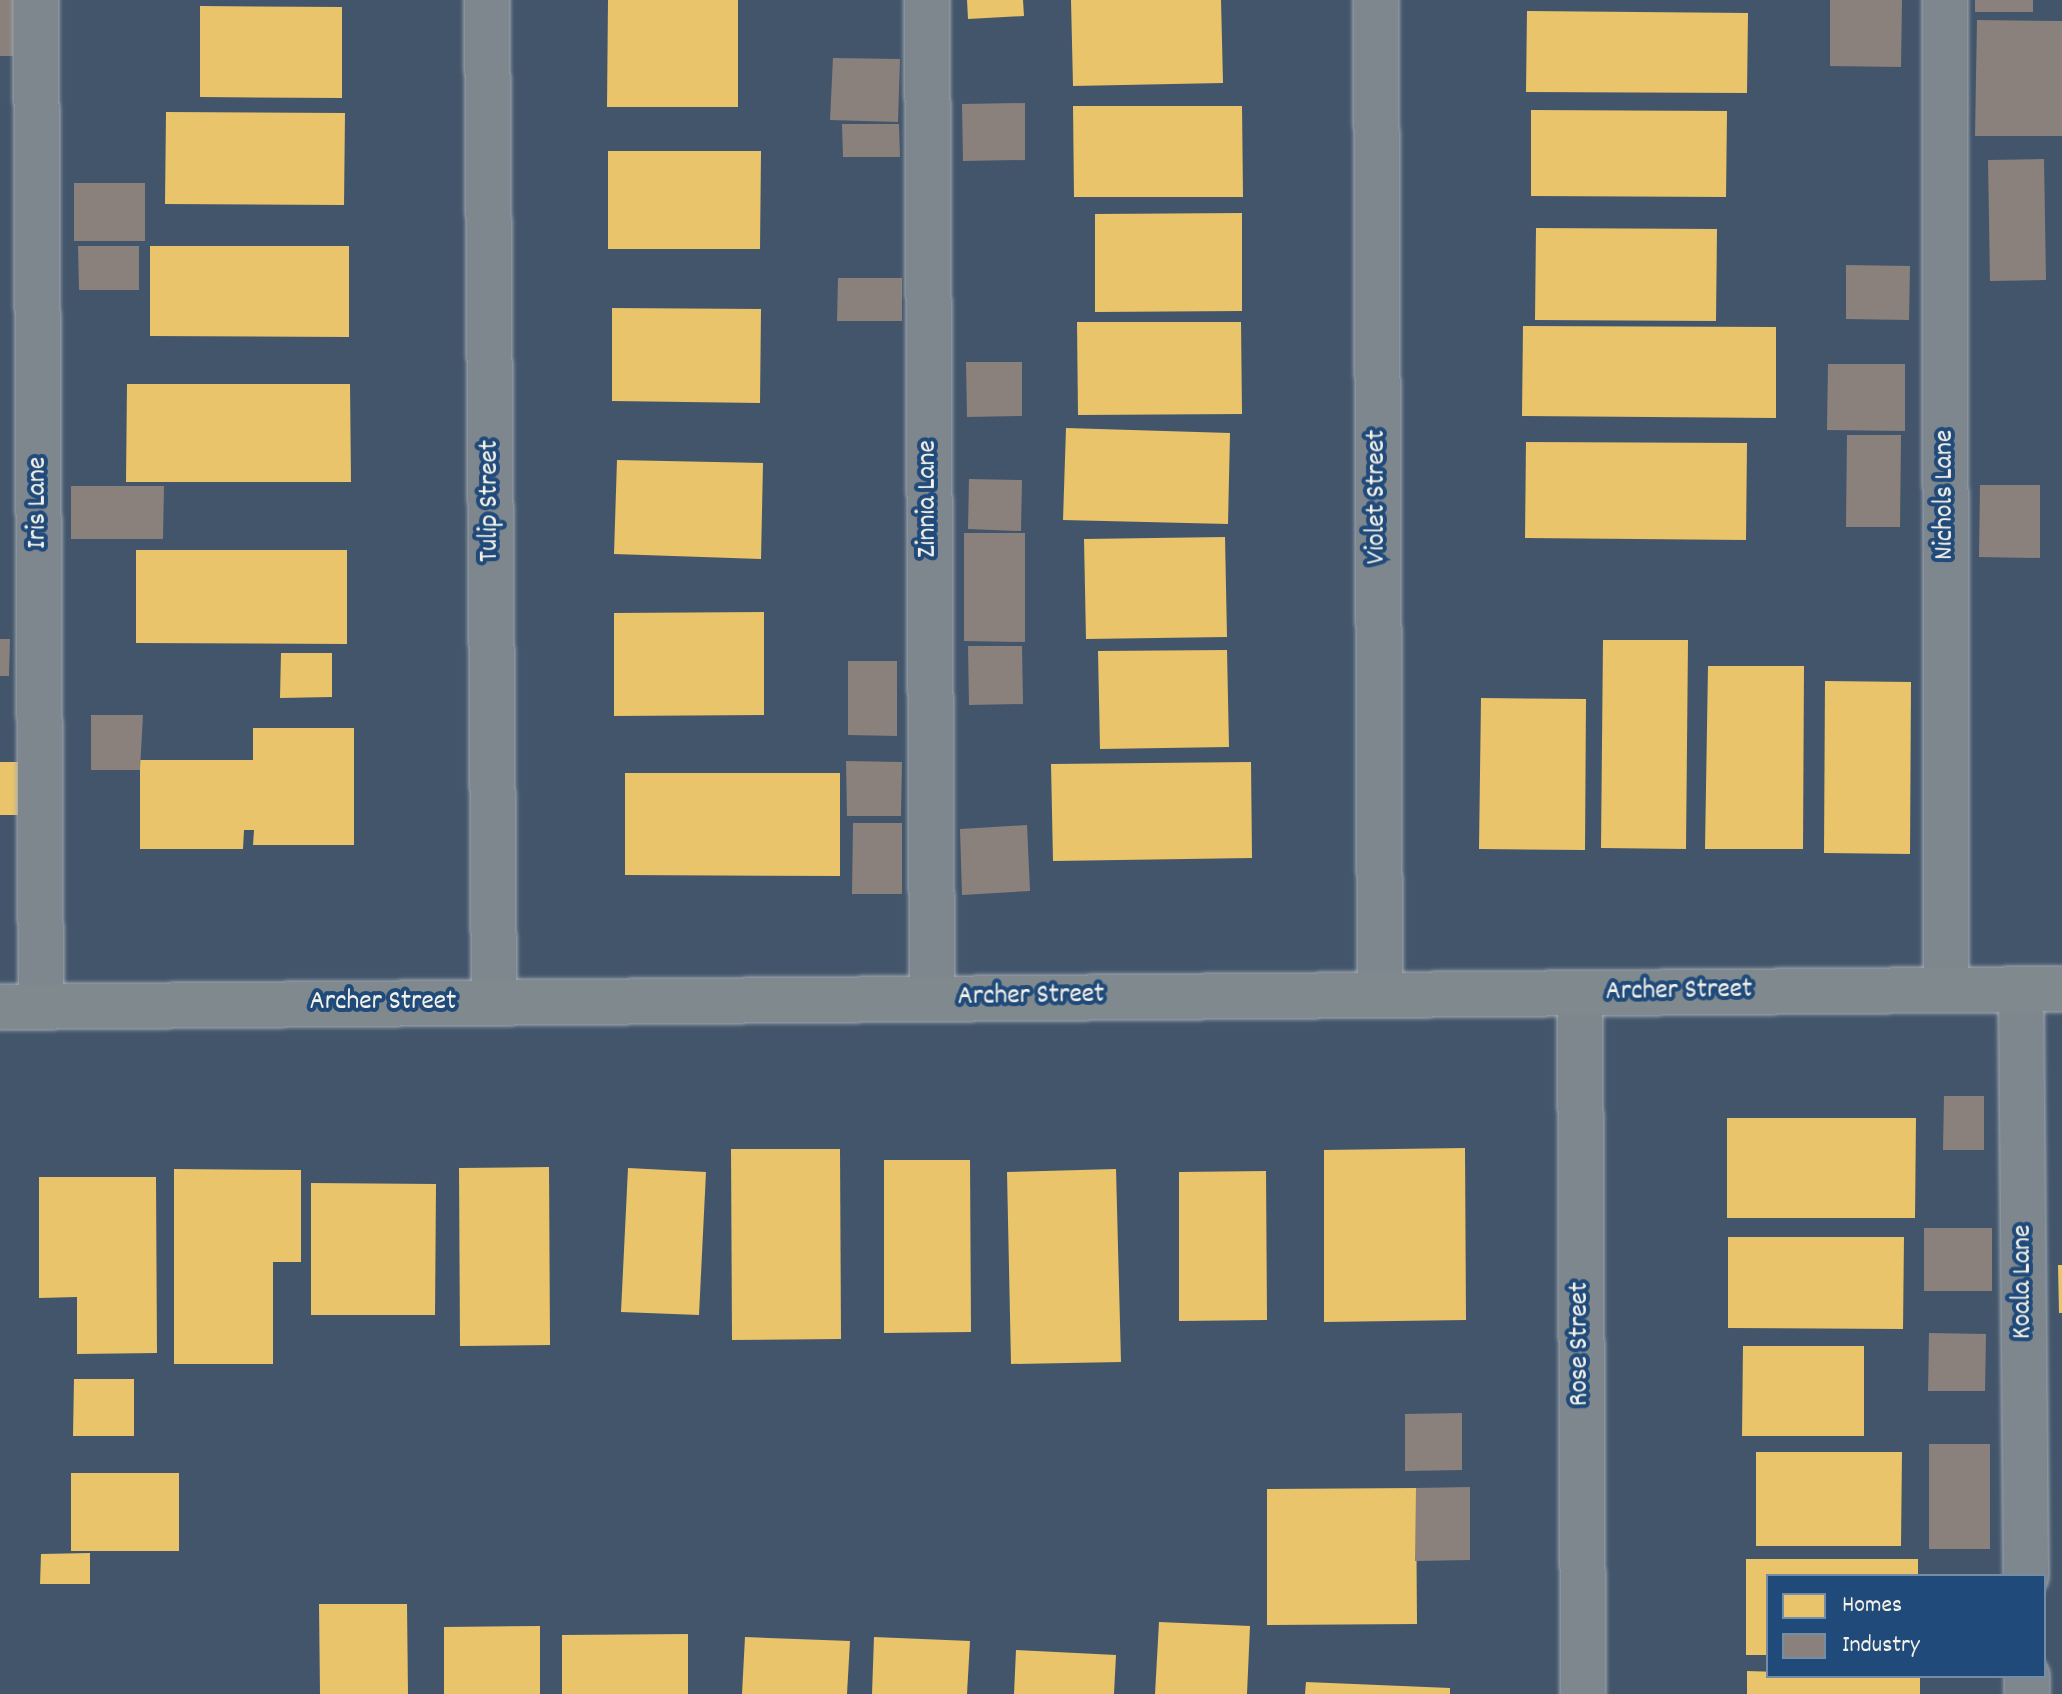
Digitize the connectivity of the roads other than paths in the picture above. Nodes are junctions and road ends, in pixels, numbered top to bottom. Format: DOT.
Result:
graph roads {
  1 [pos="36,0"];
  2 [pos="487,0"];
  3 [pos="927,0"];
  4 [pos="1376,0"];
  5 [pos="1945,0"];
  6 [pos="2041,989"];
  7 [pos="1946,990"];
  8 [pos="1580,993"];
  9 [pos="1380,994"];
  10 [pos="932,998"];
  11 [pos="494,1003"];
  12 [pos="20,1007"];
  13 [pos="2026,1574"];
  14 [pos="1583,1694"];
  1 -- 12 [label="street, Iris Lane"];
  2 -- 11 [label="street, Tulip Street"];
  3 -- 10 [label="street, Zinnia Lane"];
  4 -- 9 [label="street, Violet Street"];
  5 -- 7 [label="street, Nichols Lane"];
  6 -- 7 [label="main road, Archer Street"];
  6 -- 13 [label="street, Koala Lane"];
  7 -- 8 [label="main road, Archer Street"];
  8 -- 9 [label="main road, Archer Street"];
  8 -- 14 [label="street, Rose Street"];
  9 -- 10 [label="main road, Archer Street"];
  10 -- 11 [label="main road, Archer Street"];
  11 -- 12 [label="main road, Archer Street"];
}
